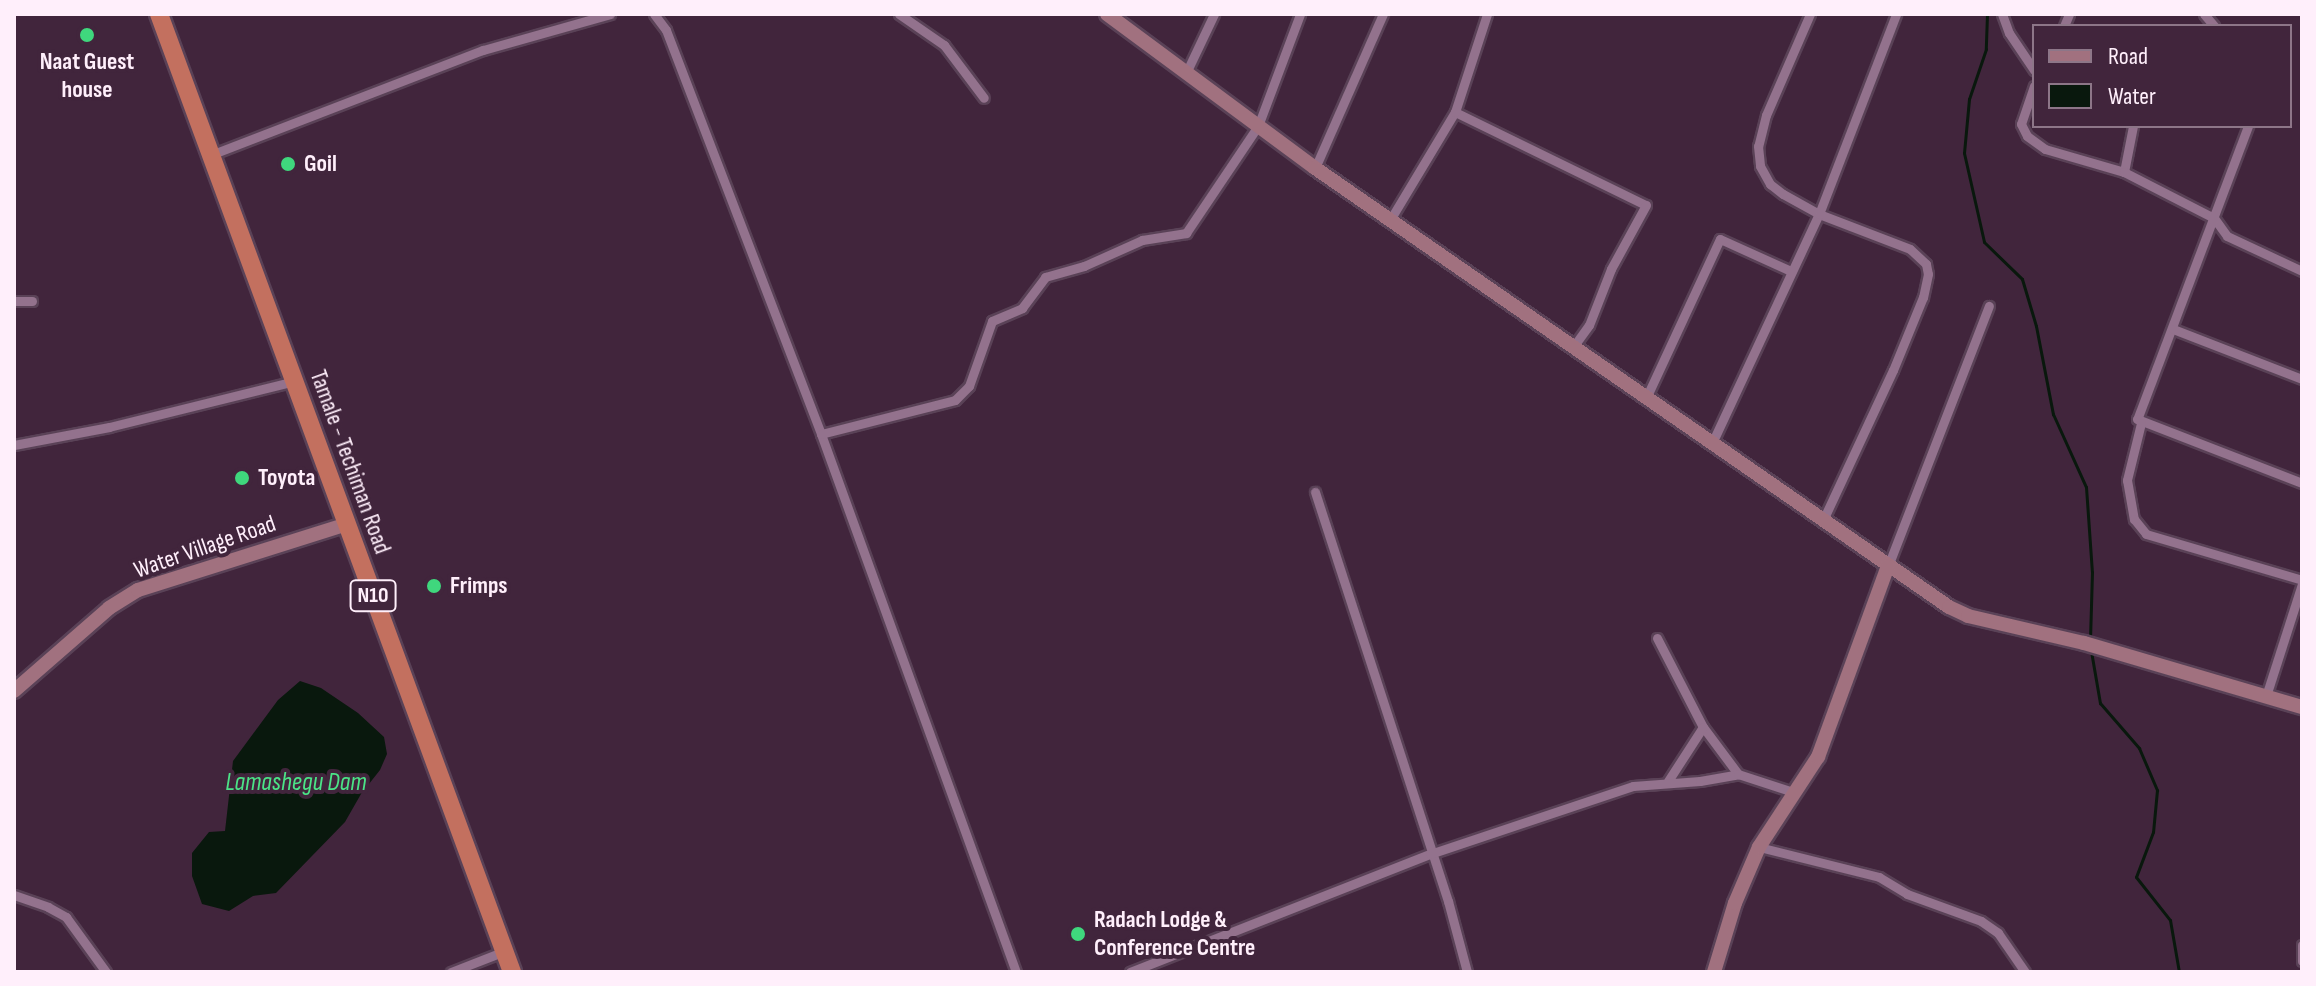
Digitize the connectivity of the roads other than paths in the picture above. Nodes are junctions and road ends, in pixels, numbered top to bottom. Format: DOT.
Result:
graph roads {
  1 [pos="159,14"];
  2 [pos="610,14"];
  3 [pos="654,14"];
  4 [pos="899,14"];
  5 [pos="1107,14"];
  6 [pos="1214,14"];
  7 [pos="1300,14"];
  8 [pos="1383,14"];
  9 [pos="1487,14"];
  10 [pos="1810,14"];
  11 [pos="1896,14"];
  12 [pos="2002,14"];
  13 [pos="583,17"];
  14 [pos="1127,19"];
  15 [pos="2032,67"];
  16 [pos="1186,73"];
  17 [pos="2032,91"];
  18 [pos="984,98"];
  19 [pos="1455,112"];
  20 [pos="1258,126"];
  21 [pos="2133,128"];
  22 [pos="2247,128"];
  23 [pos="213,154"];
  24 [pos="1315,168"];
  25 [pos="2124,172"];
  26 [pos="1819,214"];
  27 [pos="2214,218"];
  28 [pos="1390,220"];
  29 [pos="2301,268"];
  30 [pos="1791,271"];
  31 [pos="14,301"];
  32 [pos="32,301"];
  33 [pos="1989,306"];
  34 [pos="2173,329"];
  35 [pos="1574,346"];
  36 [pos="2302,379"];
  37 [pos="296,380"];
  38 [pos="1647,396"];
  39 [pos="2141,423"];
  40 [pos="821,434"];
  41 [pos="1713,441"];
  42 [pos="14,445"];
  43 [pos="2302,483"];
  44 [pos="1315,492"];
  45 [pos="1824,518"];
  46 [pos="347,524"];
  47 [pos="1888,566"];
  48 [pos="2302,582"];
  49 [pos="1657,638"];
  50 [pos="16,685"];
  51 [pos="2266,696"];
  52 [pos="2302,707"];
  53 [pos="1703,727"];
  54 [pos="1738,774"];
  55 [pos="1668,781"];
  56 [pos="1793,792"];
  57 [pos="1759,847"];
  58 [pos="1430,854"];
  59 [pos="14,895"];
  60 [pos="2302,945"];
  61 [pos="505,951"];
  62 [pos="2302,961"];
  63 [pos="1146,969"];
  64 [pos="106,972"];
  65 [pos="451,972"];
  66 [pos="512,972"];
  67 [pos="1016,972"];
  68 [pos="1130,972"];
  69 [pos="1467,972"];
  70 [pos="1714,972"];
  71 [pos="2025,972"];
  1 -- 23 [label="highway, Tamale - Techiman Road / N10"];
  2 -- 13 [label="street"];
  3 -- 40 [label="street"];
  4 -- 18 [label="street"];
  5 -- 14 [label="street"];
  6 -- 16 [label="street"];
  7 -- 20 [label="street"];
  8 -- 24 [label="street"];
  9 -- 19 [label="street"];
  10 -- 26 [label="street"];
  11 -- 26 [label="street"];
  12 -- 15 [label="street"];
  13 -- 23 [label="street"];
  14 -- 16 [label="street"];
  16 -- 20 [label="street"];
  17 -- 25 [label="street"];
  19 -- 28 [label="street"];
  19 -- 35 [label="street"];
  20 -- 24 [label="street"];
  20 -- 40 [label="street"];
  21 -- 25 [label="street"];
  22 -- 27 [label="street"];
  23 -- 37 [label="highway, Tamale - Techiman Road / N10"];
  24 -- 28 [label="street"];
  25 -- 27 [label="street"];
  26 -- 30 [label="street"];
  26 -- 45 [label="street"];
  27 -- 29 [label="street"];
  27 -- 34 [label="street"];
  28 -- 35 [label="street"];
  30 -- 38 [label="street"];
  30 -- 41 [label="street"];
  31 -- 32 [label="street"];
  33 -- 47 [label="street"];
  34 -- 36 [label="street"];
  34 -- 39 [label="street"];
  35 -- 38 [label="street"];
  37 -- 42 [label="street"];
  37 -- 46 [label="highway, Tamale - Techiman Road / N10"];
  38 -- 41 [label="street"];
  39 -- 43 [label="street"];
  39 -- 48 [label="street"];
  40 -- 67 [label="street"];
  41 -- 45 [label="street"];
  44 -- 58 [label="street"];
  45 -- 47 [label="street"];
  46 -- 50 [label="street, Water Village Road"];
  46 -- 61 [label="highway, Tamale - Techiman Road / N10"];
  47 -- 51 [label="street"];
  47 -- 56 [label="street"];
  48 -- 51 [label="street"];
  49 -- 53 [label="street"];
  51 -- 52 [label="street"];
  53 -- 54 [label="street"];
  53 -- 55 [label="street"];
  54 -- 55 [label="street"];
  54 -- 56 [label="street"];
  55 -- 58 [label="street"];
  56 -- 57 [label="street"];
  57 -- 70 [label="street"];
  57 -- 71 [label="street"];
  58 -- 63 [label="street"];
  58 -- 69 [label="street"];
  59 -- 64 [label="street"];
  60 -- 62 [label="street"];
  61 -- 65 [label="street"];
  61 -- 66 [label="highway, Tamale - Techiman Road / N10"];
  63 -- 68 [label="street"];
}
